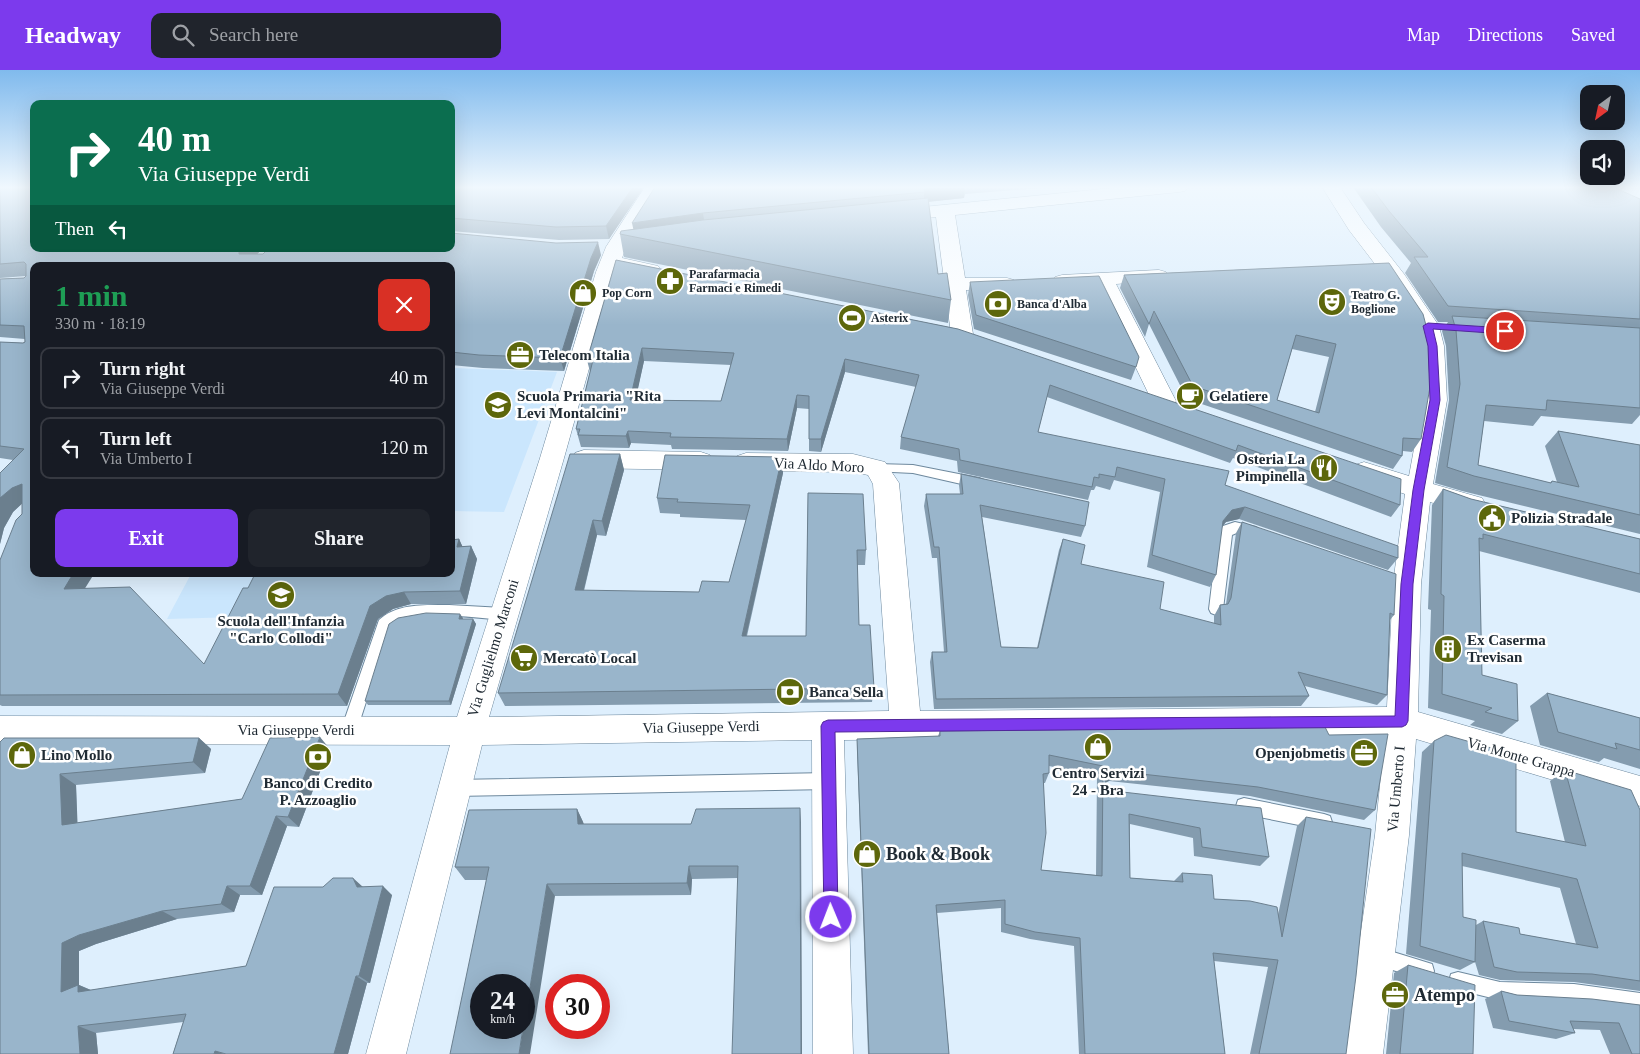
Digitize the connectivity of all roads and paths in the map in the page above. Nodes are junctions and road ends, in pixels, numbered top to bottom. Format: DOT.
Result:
graph roads {
  1 [pos="627,233"];
  2 [pos="948,233"];
  3 [pos="1358,233"];
  4 [pos="617,250"];
  5 [pos="668,273"];
  6 [pos="1182,276"];
  7 [pos="1103,279"];
  8 [pos="956,284"];
  9 [pos="939,328"];
  10 [pos="1137,392"];
  11 [pos="552,458"];
  12 [pos="1343,463"];
  13 [pos="876,468"];
  14 [pos="987,485"];
  15 [pos="1419,490"];
  16 [pos="1497,511"];
  17 [pos="1267,536"];
  18 [pos="1216,609"];
  19 [pos="503,614"];
  20 [pos="1402,721"];
  21 [pos="906,725"];
  22 [pos="828,726"];
  23 [pos="0,730"];
  24 [pos="349,730"];
  25 [pos="468,731"];
  26 [pos="829,781"];
  27 [pos="454,788"];
  28 [pos="1640,791"];
  29 [pos="1226,804"];
  30 [pos="1343,826"];
  31 [pos="1377,956"];
  32 [pos="1640,1003"];
  33 [pos="386,1054"];
  34 [pos="833,1054"];
  35 [pos="1363,1054"];
  1 -- 4 [label="street, Via Guglielmo Marconi"];
  2 -- 8 [label="street"];
  3 -- 15 [label="street, Via Umberto I"];
  4 -- 5 [label="street"];
  4 -- 11 [label="street, Via Guglielmo Marconi"];
  6 -- 7 [label="street"];
  7 -- 8 [label="street"];
  7 -- 10 [label="street"];
  8 -- 9 [label="street"];
  11 -- 13 [label="street, Via Aldo Moro"];
  11 -- 19 [label="street, Via Guglielmo Marconi"];
  12 -- 15 [label="street"];
  13 -- 14 [label="lane, Via Aldo Moro"];
  13 -- 21 [label="street, Via Aldo Moro"];
  15 -- 16 [label="street"];
  15 -- 20 [label="street, Via Umberto I"];
  17 -- 18 [label="lane"];
  19 -- 24 [label="lane"];
  19 -- 25 [label="street, Via Guglielmo Marconi"];
  20 -- 21 [label="street, Via Giuseppe Verdi"];
  20 -- 28 [label="street, Via Monte Grappa"];
  20 -- 31 [label="street, Via Umberto I"];
  21 -- 22 [label="street, Via Giuseppe Verdi"];
  22 -- 25 [label="street, Via Giuseppe Verdi"];
  22 -- 26 [label="street"];
  23 -- 24 [label="street, Via Giuseppe Verdi"];
  24 -- 25 [label="street, Via Giuseppe Verdi"];
  25 -- 27 [label="street, Via Guglielmo Marconi"];
  26 -- 27 [label="lane"];
  26 -- 34 [label="street"];
  27 -- 33 [label="street, Via Guglielmo Marconi"];
  29 -- 30 [label="lane"];
  31 -- 32 [label="lane"];
  31 -- 35 [label="street, Via Umberto I"];
}
